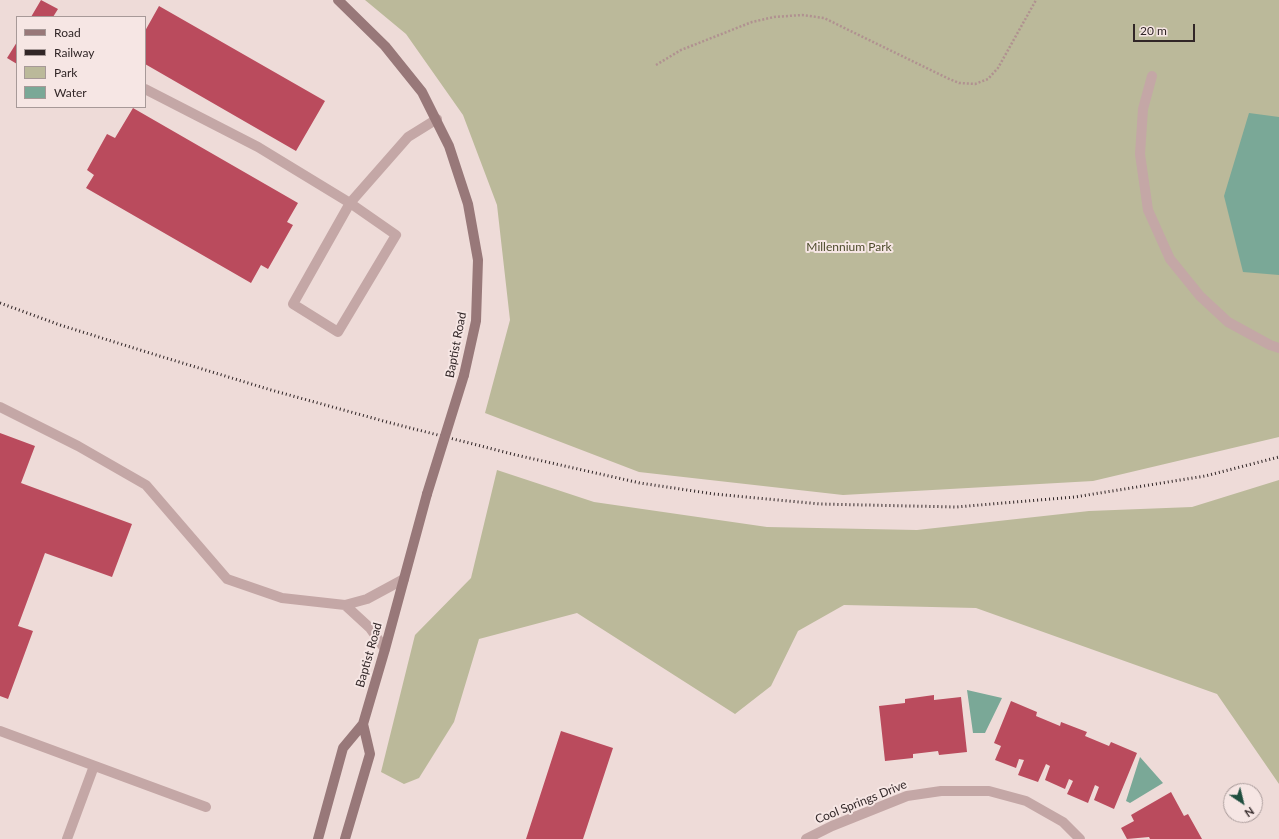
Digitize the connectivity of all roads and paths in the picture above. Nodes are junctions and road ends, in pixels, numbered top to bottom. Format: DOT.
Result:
graph roads {
  1 [pos="338,0"];
  2 [pos="1036,0"];
  3 [pos="656,65"];
  4 [pos="1152,76"];
  5 [pos="146,90"];
  6 [pos="437,119"];
  7 [pos="350,203"];
  8 [pos="1279,348"];
  9 [pos="0,407"];
  10 [pos="404,579"];
  11 [pos="345,605"];
  12 [pos="386,649"];
  13 [pos="363,724"];
  14 [pos="0,732"];
  15 [pos="94,766"];
  16 [pos="206,807"];
  17 [pos="67,839"];
  18 [pos="318,839"];
  19 [pos="346,839"];
  20 [pos="806,839"];
  21 [pos="1080,839"];
  1 -- 6 [label="main road, Baptist Road"];
  2 -- 3 [label="path"];
  4 -- 8 [label="street"];
  5 -- 7 [label="street"];
  6 -- 7 [label="street"];
  6 -- 10 [label="main road, Baptist Road, bridge"];
  7 -- 7 [label="street"];
  9 -- 11 [label="street"];
  10 -- 11 [label="street"];
  10 -- 12 [label="main road, Baptist Road"];
  11 -- 12 [label="street"];
  12 -- 13 [label="main road, Baptist Road"];
  13 -- 18 [label="main road, Baptist Road"];
  13 -- 19 [label="main road"];
  14 -- 15 [label="street"];
  15 -- 16 [label="street"];
  15 -- 17 [label="street"];
  20 -- 21 [label="street, Cool Springs Drive"];
}
